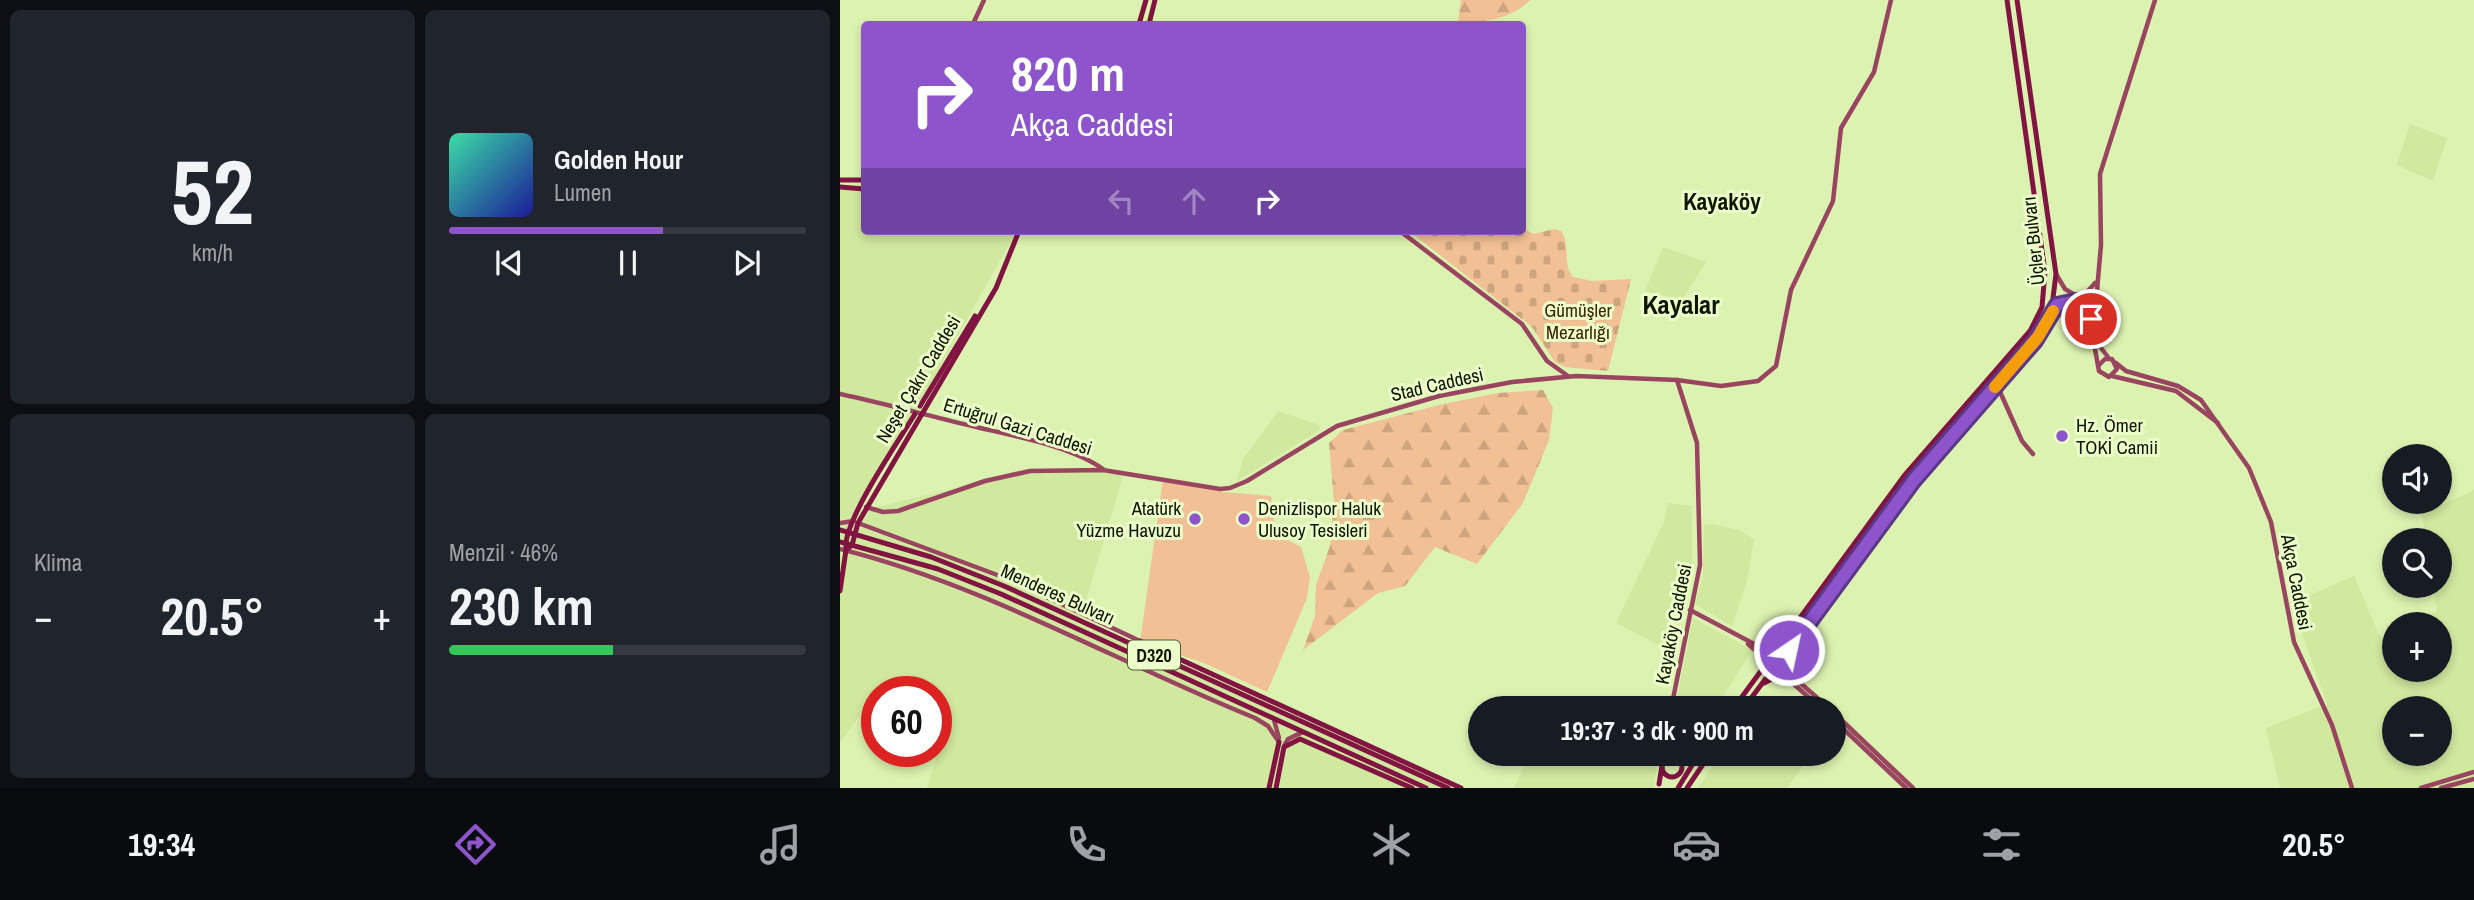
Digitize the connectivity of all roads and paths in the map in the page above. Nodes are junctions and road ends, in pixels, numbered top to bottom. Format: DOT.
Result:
graph roads {
  1 [pos="984,0"];
  2 [pos="1146,0"];
  3 [pos="1155,0"];
  4 [pos="1891,0"];
  5 [pos="2007,0"];
  6 [pos="2017,0"];
  7 [pos="2155,0"];
  8 [pos="974,21"];
  9 [pos="1140,21"];
  10 [pos="1150,21"];
  11 [pos="840,180"];
  12 [pos="861,180"];
  13 [pos="840,187"];
  14 [pos="861,188"];
  15 [pos="1015,235"];
  16 [pos="1405,235"];
  17 [pos="2056,274"];
  18 [pos="2097,279"];
  19 [pos="2075,295"];
  20 [pos="2094,302"];
  21 [pos="2087,315"];
  22 [pos="2048,317"];
  23 [pos="2099,320"];
  24 [pos="2114,361"];
  25 [pos="2099,365"];
  26 [pos="1569,376"];
  27 [pos="2112,376"];
  28 [pos="1677,380"];
  29 [pos="1997,384"];
  30 [pos="840,394"];
  31 [pos="919,411"];
  32 [pos="2221,425"];
  33 [pos="2033,454"];
  34 [pos="1104,470"];
  35 [pos="866,507"];
  36 [pos="856,522"];
  37 [pos="840,523"];
  38 [pos="840,530"];
  39 [pos="848,531"];
  40 [pos="856,533"];
  41 [pos="845,546"];
  42 [pos="840,591"];
  43 [pos="1690,610"];
  44 [pos="1796,639"];
  45 [pos="1140,642"];
  46 [pos="1770,658"];
  47 [pos="1777,663"];
  48 [pos="1793,678"];
  49 [pos="1756,690"];
  50 [pos="1673,696"];
  51 [pos="1742,696"];
  52 [pos="1752,696"];
  53 [pos="1810,696"];
  54 [pos="1814,696"];
  55 [pos="1274,720"];
  56 [pos="1846,724"];
  57 [pos="1846,731"];
  58 [pos="1303,733"];
  59 [pos="1282,745"];
  60 [pos="1662,766"];
  61 [pos="1662,766"];
  62 [pos="1680,766"];
  63 [pos="1691,766"];
  64 [pos="1702,766"];
  65 [pos="2474,772"];
  66 [pos="1437,777"];
  67 [pos="1669,777"];
  68 [pos="2474,779"];
  69 [pos="1660,786"];
  70 [pos="1269,788"];
  71 [pos="1276,788"];
  72 [pos="1412,788"];
  73 [pos="1425,788"];
  74 [pos="1449,788"];
  75 [pos="1461,788"];
  76 [pos="1677,788"];
  77 [pos="1688,788"];
  78 [pos="1906,788"];
  79 [pos="1913,788"];
  80 [pos="2352,788"];
  81 [pos="2421,788"];
  82 [pos="2441,788"];
  1 -- 8 [label="street"];
  2 -- 9 [label="main road"];
  3 -- 10 [label="main road"];
  4 -- 28 [label="street, Stad Caddesi"];
  5 -- 46 [label="main road, Üçler Bulvarı"];
  6 -- 17 [label="main road, Üçler Bulvarı"];
  7 -- 18 [label="street"];
  11 -- 12 [label="main road"];
  13 -- 14 [label="main road"];
  15 -- 31 [label="main road, Neşet Çakır Caddesi"];
  16 -- 26 [label="street"];
  17 -- 19 [label="street"];
  17 -- 22 [label="main road, Üçler Bulvarı"];
  18 -- 19 [label="street"];
  18 -- 20 [label="street"];
  19 -- 20 [label="street"];
  20 -- 21 [label="street"];
  20 -- 23 [label="street"];
  21 -- 22 [label="street"];
  21 -- 23 [label="street"];
  21 -- 25 [label="street"];
  22 -- 29 [label="main road, Üçler Bulvarı"];
  23 -- 24 [label="street"];
  24 -- 25 [label="street"];
  24 -- 27 [label="street"];
  24 -- 32 [label="street, Akça Caddesi"];
  25 -- 27 [label="street, Akça Caddesi"];
  26 -- 28 [label="street, Stad Caddesi"];
  26 -- 34 [label="street, Stad Caddesi"];
  27 -- 32 [label="street, Akça Caddesi"];
  28 -- 43 [label="street, Kayaköy Caddesi"];
  29 -- 33 [label="street"];
  29 -- 44 [label="main road, Üçler Bulvarı"];
  30 -- 31 [label="street, Ertuğrul Gazi Caddesi"];
  31 -- 34 [label="street, Ertuğrul Gazi Caddesi"];
  31 -- 35 [label="main road, Neşet Çakır Caddesi"];
  31 -- 36 [label="main road, Neşet Çakır Caddesi"];
  32 -- 80 [label="street, Akça Caddesi"];
  34 -- 35 [label="street, Stad Caddesi"];
  35 -- 36 [label="main road, Neşet Çakır Caddesi"];
  36 -- 37 [label="street"];
  36 -- 39 [label="main road, Neşet Çakır Caddesi"];
  36 -- 40 [label="main road, Neşet Çakır Caddesi"];
  36 -- 45 [label="street"];
  38 -- 39 [label="main road, Menderes Bulvarı / D320"];
  39 -- 40 [label="main road, Menderes Bulvarı / D320"];
  39 -- 41 [label="main road, Neşet Çakır Caddesi"];
  40 -- 41 [label="main road, Neşet Çakır Caddesi"];
  40 -- 74 [label="main road, Menderes Bulvarı / D320"];
  41 -- 42 [label="main road"];
  41 -- 55 [label="main road, Menderes Bulvarı / D320"];
  41 -- 59 [label="street"];
  43 -- 46 [label="street"];
  43 -- 50 [label="street, Kayaköy Caddesi"];
  44 -- 47 [label="main road, Üçler Bulvarı"];
  44 -- 48 [label="main road"];
  45 -- 66 [label="main road"];
  46 -- 47 [label="street"];
  46 -- 51 [label="main road, Üçler Bulvarı"];
  47 -- 48 [label="street"];
  47 -- 49 [label="main road, Üçler Bulvarı"];
  48 -- 49 [label="main road"];
  48 -- 53 [label="street"];
  48 -- 54 [label="street"];
  49 -- 52 [label="main road, Üçler Bulvarı"];
  55 -- 58 [label="main road, Menderes Bulvarı / D320"];
  55 -- 59 [label="street"];
  56 -- 79 [label="street"];
  57 -- 78 [label="street"];
  58 -- 59 [label="street"];
  58 -- 73 [label="main road, Menderes Bulvarı / D320"];
  59 -- 70 [label="main road"];
  59 -- 71 [label="main road"];
  59 -- 72 [label="main road"];
  60 -- 67 [label="main road"];
  61 -- 69 [label="main road"];
  62 -- 67 [label="main road"];
  63 -- 76 [label="main road"];
  64 -- 77 [label="main road"];
  65 -- 81 [label="street"];
  66 -- 74 [label="main road"];
  66 -- 75 [label="main road"];
  67 -- 69 [label="main road"];
  67 -- 76 [label="main road"];
  68 -- 82 [label="street"];
}
